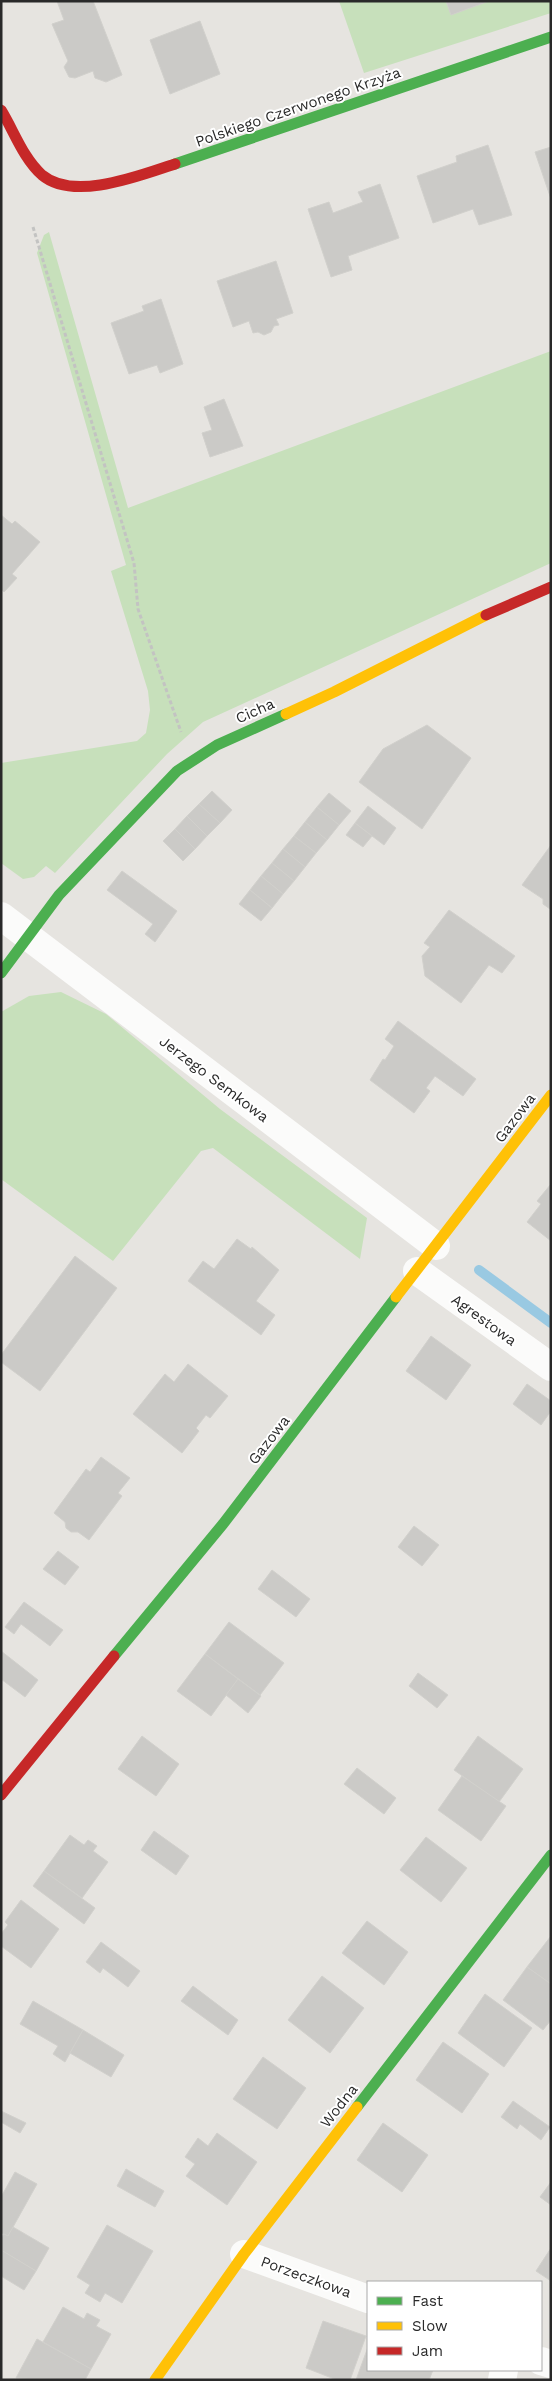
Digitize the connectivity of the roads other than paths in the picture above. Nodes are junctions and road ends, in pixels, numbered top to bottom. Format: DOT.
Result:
graph roads {
  1 [pos="551,37"];
  2 [pos="1,110"];
  3 [pos="551,587"];
  4 [pos="1,916"];
  5 [pos="28,938"];
  6 [pos="1,973"];
  7 [pos="551,1096"];
  8 [pos="436,1246"];
  9 [pos="417,1271"];
  10 [pos="551,1368"];
  11 [pos="1,1795"];
  12 [pos="551,1855"];
  13 [pos="244,2254"];
  14 [pos="367,2300"];
  15 [pos="155,2380"];
  1 -- 2 [label="street, Polskiego Czerwonego Krzyża"];
  3 -- 5 [label="street, Cicha"];
  4 -- 5 [label="street, Jerzego Semkowa"];
  5 -- 6 [label="street"];
  5 -- 8 [label="street, Jerzego Semkowa"];
  7 -- 8 [label="street, Gazowa"];
  8 -- 9 [label="street, Gazowa"];
  9 -- 10 [label="street, Agrestowa"];
  9 -- 11 [label="street, Gazowa"];
  12 -- 13 [label="street, Wodna"];
  13 -- 14 [label="street, Porzeczkowa"];
  13 -- 15 [label="street, Wodna"];
}
